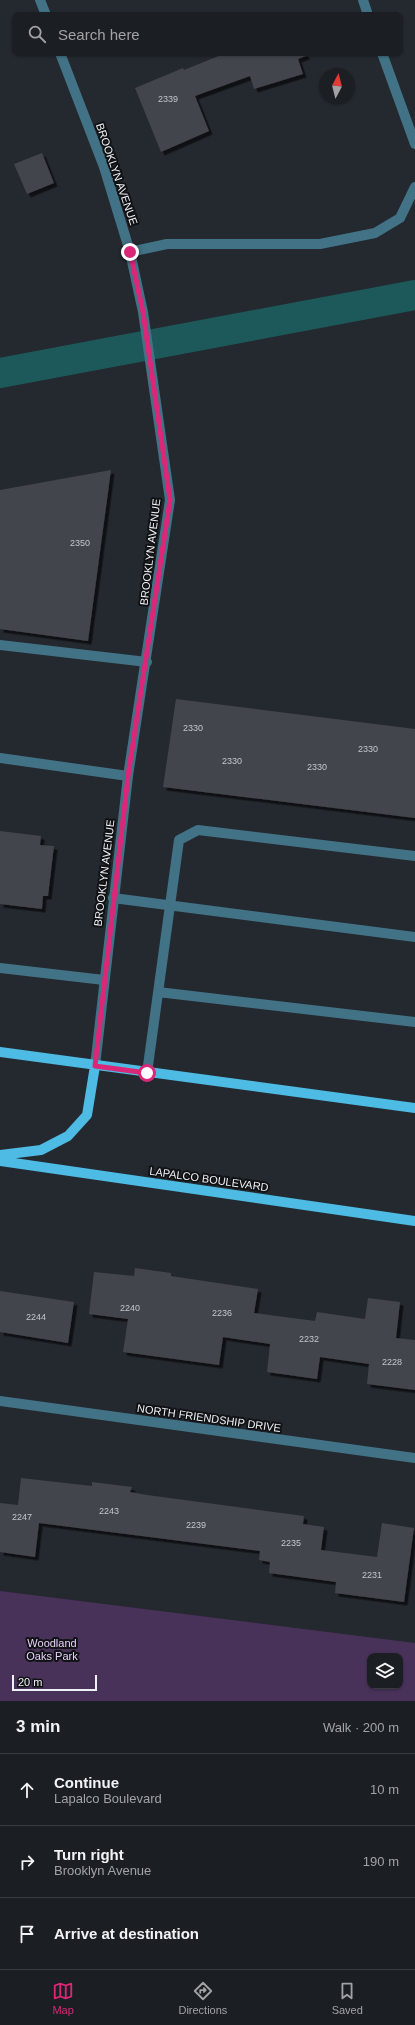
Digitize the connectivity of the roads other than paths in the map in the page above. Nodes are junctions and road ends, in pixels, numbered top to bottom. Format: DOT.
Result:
graph roads {
  1 [pos="40,0"];
  2 [pos="363,0"];
  3 [pos="45,12"];
  4 [pos="367,12"];
  5 [pos="61,56"];
  6 [pos="383,56"];
  7 [pos="415,144"];
  8 [pos="415,188"];
  9 [pos="130,252"];
  10 [pos="0,644"];
  11 [pos="147,662"];
  12 [pos="0,758"];
  13 [pos="128,776"];
  14 [pos="415,856"];
  15 [pos="113,898"];
  16 [pos="169,906"];
  17 [pos="415,937"];
  18 [pos="0,968"];
  19 [pos="104,980"];
  20 [pos="158,992"];
  21 [pos="415,1022"];
  22 [pos="0,1052"];
  23 [pos="95,1066"];
  24 [pos="147,1073"];
  25 [pos="415,1108"];
  26 [pos="0,1155"];
  27 [pos="0,1161"];
  28 [pos="415,1221"];
  29 [pos="0,1401"];
  30 [pos="415,1458"];
  1 -- 3 [label="street"];
  2 -- 4 [label="street"];
  5 -- 9 [label="street, BROOKLYN AVENUE"];
  6 -- 7 [label="street"];
  8 -- 9 [label="street"];
  9 -- 11 [label="street, BROOKLYN AVENUE"];
  10 -- 11 [label="street"];
  11 -- 13 [label="street, BROOKLYN AVENUE"];
  12 -- 13 [label="street"];
  13 -- 15 [label="street, BROOKLYN AVENUE"];
  14 -- 16 [label="street"];
  15 -- 16 [label="street"];
  15 -- 19 [label="street, BROOKLYN AVENUE"];
  16 -- 17 [label="street"];
  16 -- 20 [label="street"];
  18 -- 19 [label="street"];
  19 -- 23 [label="street, BROOKLYN AVENUE"];
  20 -- 21 [label="street"];
  20 -- 24 [label="street"];
  22 -- 23 [label="main road"];
  23 -- 24 [label="main road"];
  23 -- 26 [label="main road"];
  24 -- 25 [label="main road"];
  27 -- 28 [label="main road, LAPALCO BOULEVARD"];
  29 -- 30 [label="street, NORTH FRIENDSHIP DRIVE"];
}
